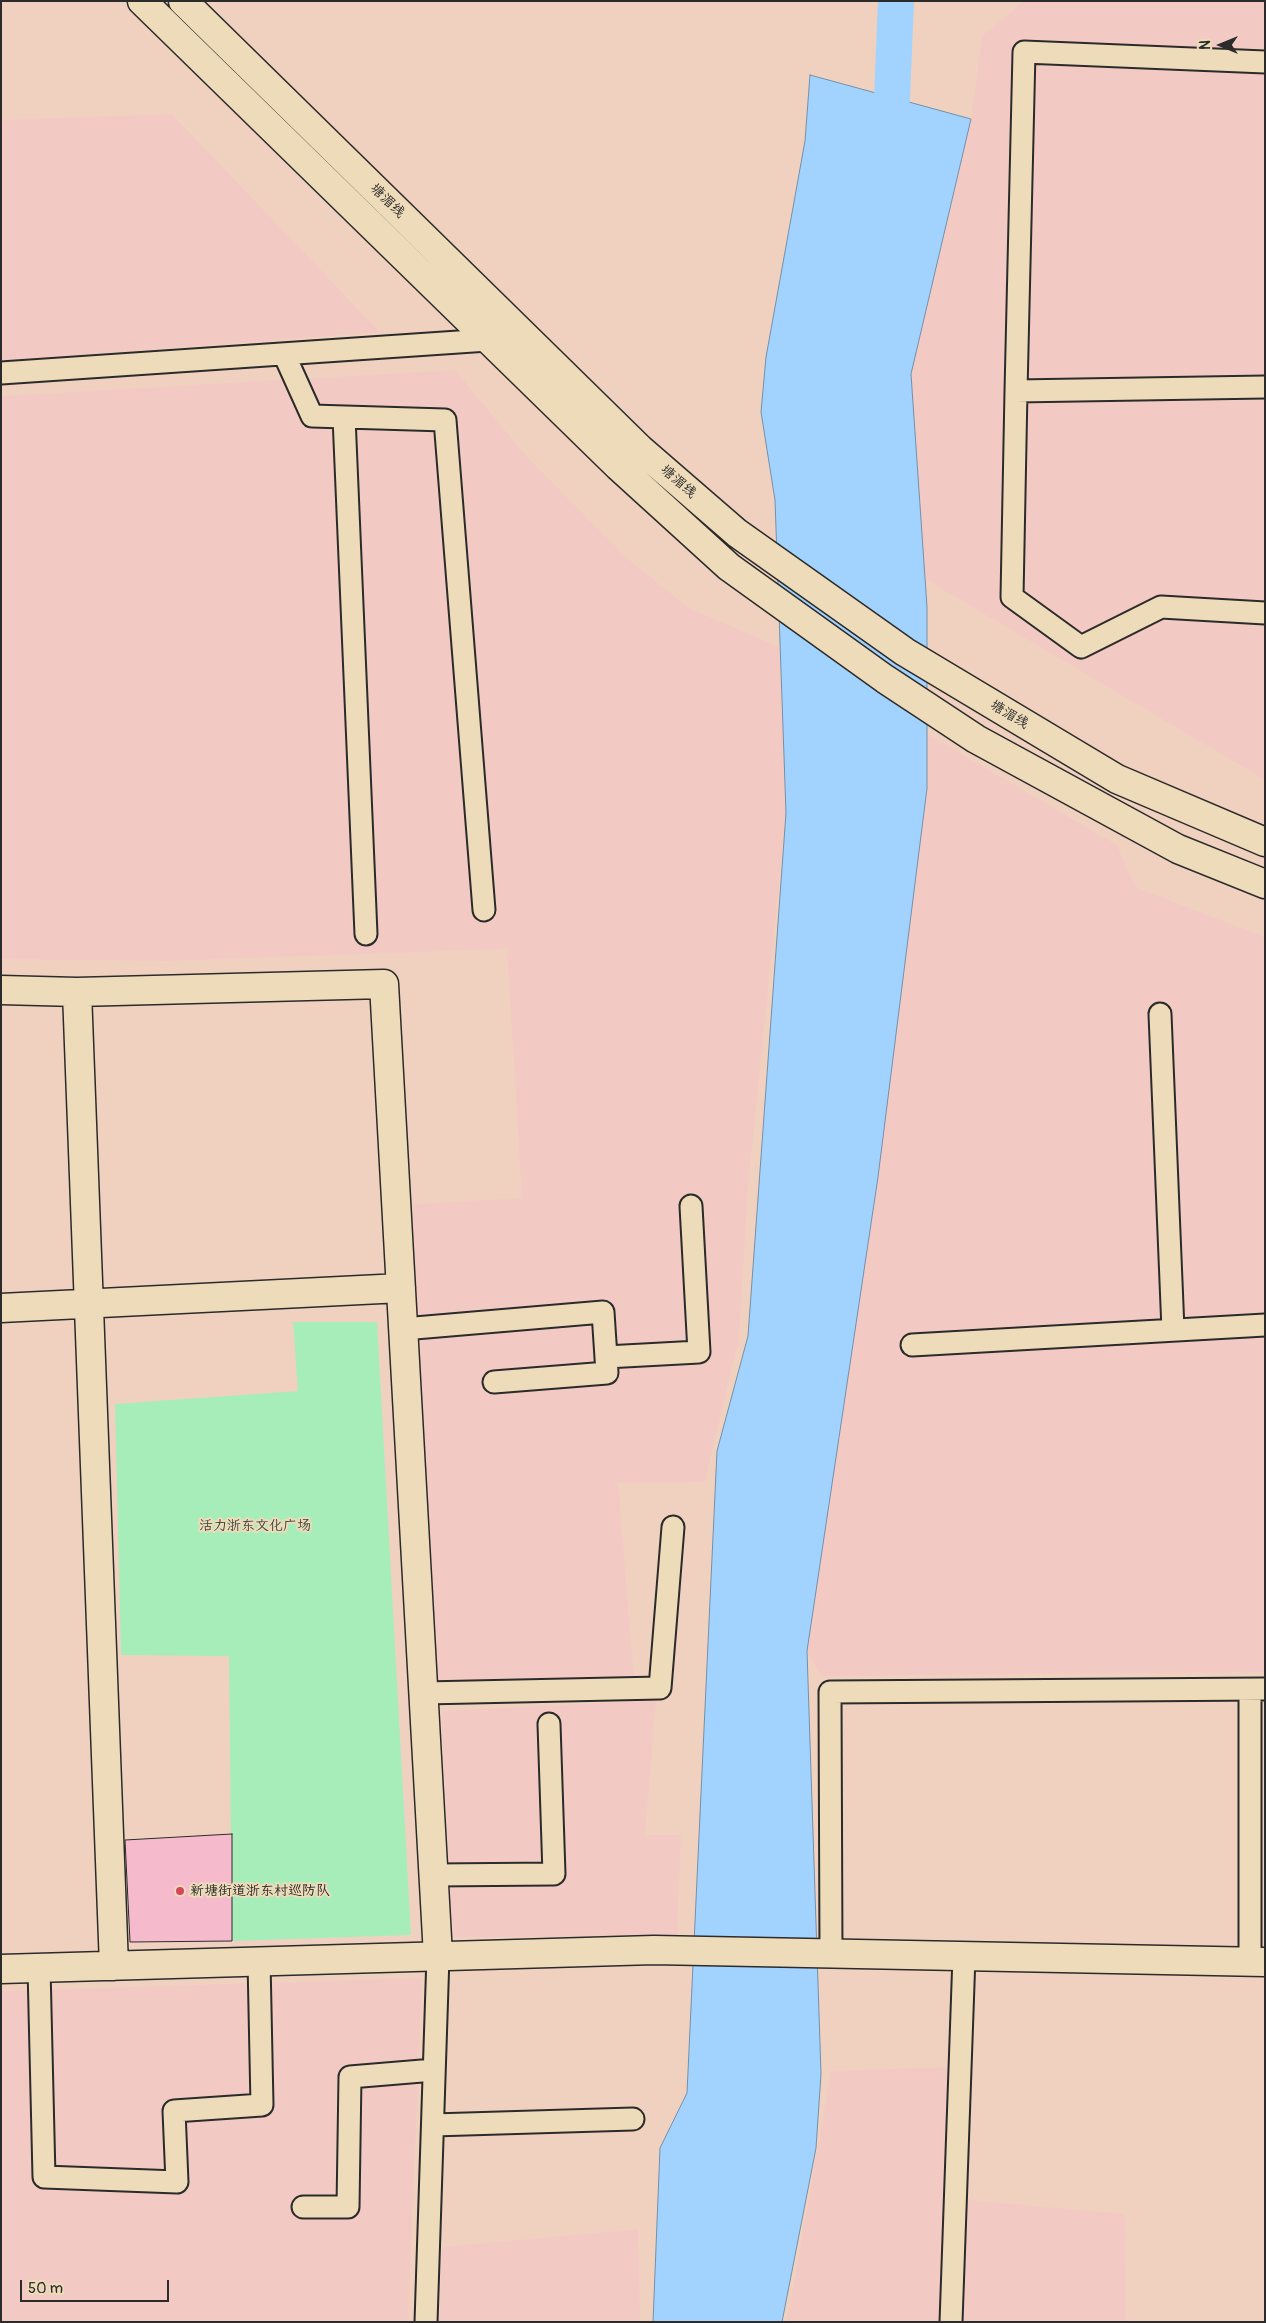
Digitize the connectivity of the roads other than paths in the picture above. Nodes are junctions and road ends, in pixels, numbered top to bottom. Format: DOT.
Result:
graph roads {
  1 [pos="142,1"];
  2 [pos="183,1"];
  3 [pos="1265,62"];
  4 [pos="488,340"];
  5 [pos="284,354"];
  6 [pos="1,373"];
  7 [pos="1265,387"];
  8 [pos="1016,390"];
  9 [pos="344,417"];
  10 [pos="1265,613"];
  11 [pos="1265,842"];
  12 [pos="1265,884"];
  13 [pos="484,910"];
  14 [pos="366,934"];
  15 [pos="1,990"];
  16 [pos="77,992"];
  17 [pos="1160,1014"];
  18 [pos="691,1206"];
  19 [pos="401,1288"];
  20 [pos="89,1304"];
  21 [pos="1,1308"];
  22 [pos="1265,1325"];
  23 [pos="403,1329"];
  24 [pos="1173,1330"];
  25 [pos="912,1345"];
  26 [pos="606,1357"];
  27 [pos="494,1382"];
  28 [pos="674,1527"];
  29 [pos="1258,1690"];
  30 [pos="424,1693"];
  31 [pos="549,1724"];
  32 [pos="434,1875"];
  33 [pos="832,1954"];
  34 [pos="438,1956"];
  35 [pos="964,1956"];
  36 [pos="259,1961"];
  37 [pos="1257,1961"];
  38 [pos="114,1966"];
  39 [pos="39,1968"];
  40 [pos="1,1969"];
  41 [pos="434,2070"];
  42 [pos="633,2119"];
  43 [pos="432,2125"];
  44 [pos="303,2207"];
  45 [pos="426,2322"];
  46 [pos="951,2322"];
  1 -- 4 [label="main road"];
  2 -- 11 [label="main road, 塘湄线"];
  3 -- 8 [label="street"];
  4 -- 5 [label="street"];
  4 -- 12 [label="main road"];
  5 -- 6 [label="street"];
  5 -- 9 [label="street"];
  7 -- 8 [label="street"];
  8 -- 10 [label="street"];
  9 -- 13 [label="street"];
  9 -- 14 [label="street"];
  15 -- 16 [label="main road"];
  16 -- 19 [label="main road"];
  16 -- 20 [label="main road"];
  17 -- 24 [label="street"];
  18 -- 26 [label="street"];
  19 -- 20 [label="main road"];
  19 -- 23 [label="main road"];
  20 -- 21 [label="main road"];
  20 -- 38 [label="main road"];
  22 -- 24 [label="street"];
  23 -- 26 [label="street"];
  23 -- 30 [label="main road"];
  24 -- 25 [label="street"];
  26 -- 27 [label="street"];
  28 -- 30 [label="street"];
  29 -- 33 [label="street"];
  29 -- 37 [label="street"];
  30 -- 32 [label="main road"];
  31 -- 32 [label="street"];
  32 -- 34 [label="main road"];
  33 -- 34 [label="main road"];
  33 -- 35 [label="main road"];
  34 -- 36 [label="main road"];
  34 -- 41 [label="street"];
  35 -- 37 [label="main road"];
  35 -- 46 [label="street"];
  36 -- 38 [label="main road"];
  36 -- 39 [label="street"];
  38 -- 39 [label="main road"];
  39 -- 40 [label="main road"];
  41 -- 43 [label="street"];
  41 -- 44 [label="street"];
  42 -- 43 [label="street"];
  43 -- 45 [label="street"];
}
